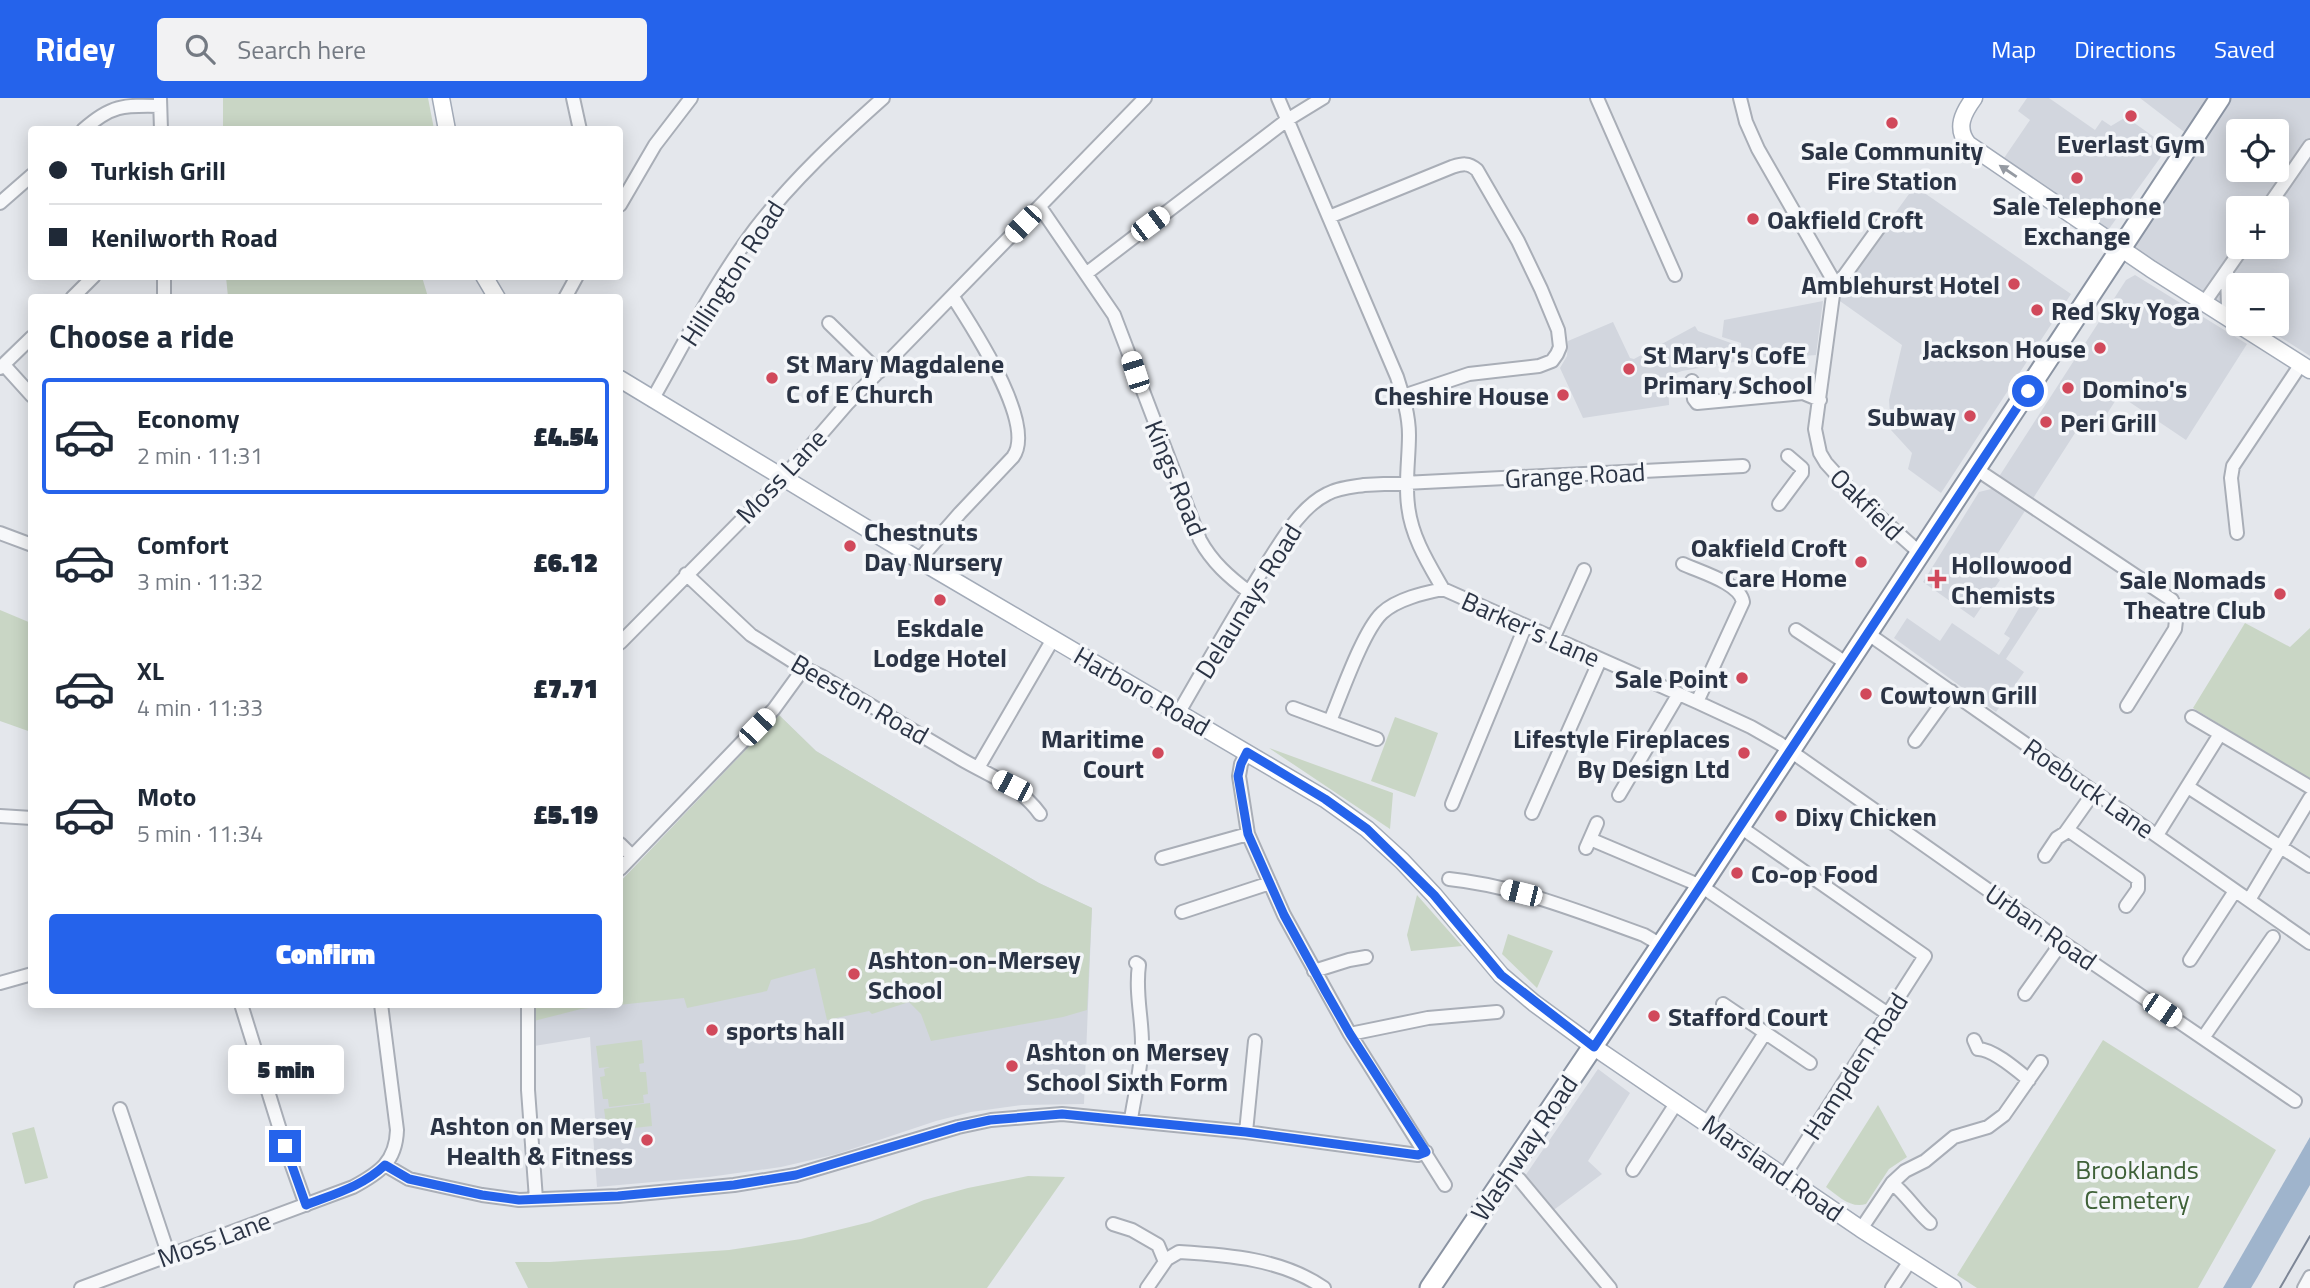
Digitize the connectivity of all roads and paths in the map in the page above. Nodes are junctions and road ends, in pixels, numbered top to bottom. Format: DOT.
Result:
graph roads {
  1 [pos="441,98"];
  2 [pos="573,98"];
  3 [pos="691,98"];
  4 [pos="883,98"];
  5 [pos="1145,98"];
  6 [pos="1278,98"];
  7 [pos="1323,98"];
  8 [pos="1597,98"];
  9 [pos="1740,98"];
  10 [pos="1974,98"];
  11 [pos="2220,98"];
  12 [pos="160,102"];
  13 [pos="1287,120"];
  14 [pos="88,126"];
  15 [pos="161,126"];
  16 [pos="446,126"];
  17 [pos="579,126"];
  18 [pos="2310,146"];
  19 [pos="2306,162"];
  20 [pos="28,178"];
  21 [pos="2277,196"];
  22 [pos="623,199"];
  23 [pos="0,203"];
  24 [pos="1040,207"];
  25 [pos="1329,216"];
  26 [pos="1884,222"];
  27 [pos="2122,249"];
  28 [pos="2235,259"];
  29 [pos="1087,272"];
  30 [pos="2227,272"];
  31 [pos="1675,275"];
  32 [pos="90,280"];
  33 [pos="1834,290"];
  34 [pos="76,294"];
  35 [pos="953,297"];
  36 [pos="2204,303"];
  37 [pos="2224,315"];
  38 [pos="829,323"];
  39 [pos="28,341"];
  40 [pos="2,366"];
  41 [pos="2306,367"];
  42 [pos="879,372"];
  43 [pos="623,381"];
  44 [pos="1692,381"];
  45 [pos="28,392"];
  46 [pos="1403,396"];
  47 [pos="652,400"];
  48 [pos="1820,400"];
  49 [pos="1819,453"];
  50 [pos="1743,466"];
  51 [pos="1976,469"];
  52 [pos="783,478"];
  53 [pos="1407,484"];
  54 [pos="1779,504"];
  55 [pos="0,533"];
  56 [pos="2237,533"];
  57 [pos="28,544"];
  58 [pos="1920,553"];
  59 [pos="919,560"];
  60 [pos="1684,564"];
  61 [pos="1584,570"];
  62 [pos="686,574"];
  63 [pos="1443,589"];
  64 [pos="1249,592"];
  65 [pos="1525,627"];
  66 [pos="1796,630"];
  67 [pos="1867,633"];
  68 [pos="1054,639"];
  69 [pos="1553,639"];
  70 [pos="623,640"];
  71 [pos="1600,660"];
  72 [pos="1846,663"];
  73 [pos="800,666"];
  74 [pos="1951,691"];
  75 [pos="1678,695"];
  76 [pos="1698,702"];
  77 [pos="2127,706"];
  78 [pos="1293,708"];
  79 [pos="1179,712"];
  80 [pos="2192,718"];
  81 [pos="1330,721"];
  82 [pos="2220,734"];
  83 [pos="1377,739"];
  84 [pos="1915,741"];
  85 [pos="1789,750"];
  86 [pos="1247,752"];
  87 [pos="978,768"];
  88 [pos="2188,787"];
  89 [pos="2310,787"];
  90 [pos="2094,792"];
  91 [pos="1619,795"];
  92 [pos="2310,798"];
  93 [pos="1452,804"];
  94 [pos="1532,813"];
  95 [pos="1040,814"];
  96 [pos="0,816"];
  97 [pos="28,818"];
  98 [pos="1597,823"];
  99 [pos="1739,826"];
  100 [pos="2068,830"];
  101 [pos="1248,834"];
  102 [pos="2157,835"];
  103 [pos="2281,846"];
  104 [pos="623,847"];
  105 [pos="632,856"];
  106 [pos="2045,856"];
  107 [pos="1162,858"];
  108 [pos="623,866"];
  109 [pos="2310,866"];
  110 [pos="1449,879"];
  111 [pos="1270,883"];
  112 [pos="1701,886"];
  113 [pos="2235,891"];
  114 [pos="2249,900"];
  115 [pos="2126,906"];
  116 [pos="1181,912"];
  117 [pos="2273,937"];
  118 [pos="2062,942"];
  119 [pos="2310,943"];
  120 [pos="1661,945"];
  121 [pos="1366,957"];
  122 [pos="2190,960"];
  123 [pos="1141,966"];
  124 [pos="1314,971"];
  125 [pos="28,975"];
  126 [pos="0,983"];
  127 [pos="2025,994"];
  128 [pos="1723,1004"];
  129 [pos="242,1008"];
  130 [pos="382,1008"];
  131 [pos="528,1008"];
  132 [pos="1497,1012"];
  133 [pos="1888,1014"];
  134 [pos="1765,1033"];
  135 [pos="1350,1034"];
  136 [pos="2203,1038"];
  137 [pos="1255,1041"];
  138 [pos="1594,1047"];
  139 [pos="1975,1049"];
  140 [pos="2041,1062"];
  141 [pos="1810,1063"];
  142 [pos="2029,1080"];
  143 [pos="2295,1101"];
  144 [pos="1677,1102"];
  145 [pos="120,1108"];
  146 [pos="1131,1119"];
  147 [pos="1707,1123"];
  148 [pos="1246,1132"];
  149 [pos="1426,1152"];
  150 [pos="385,1165"];
  151 [pos="1633,1170"];
  152 [pos="1509,1171"];
  153 [pos="1784,1176"];
  154 [pos="1892,1183"];
  155 [pos="1445,1185"];
  156 [pos="536,1199"];
  157 [pos="306,1205"];
  158 [pos="1113,1224"];
  159 [pos="1931,1225"];
  160 [pos="1861,1229"];
  161 [pos="169,1256"];
  162 [pos="1910,1261"];
  163 [pos="1165,1262"];
  164 [pos="2310,1277"];
  165 [pos="81,1288"];
  166 [pos="1147,1288"];
  167 [pos="1324,1288"];
  168 [pos="1430,1288"];
  169 [pos="1610,1288"];
  170 [pos="1892,1288"];
  171 [pos="1953,1288"];
  172 [pos="2304,1288"];
  1 -- 16 [label="main road"];
  2 -- 17 [label="street"];
  3 -- 22 [label="street"];
  4 -- 47 [label="street, Hillington Road"];
  5 -- 24 [label="street, Moss Lane"];
  6 -- 13 [label="street, Barker's Lane"];
  7 -- 13 [label="street"];
  8 -- 31 [label="street"];
  9 -- 33 [label="street, Oakfield"];
  27 -- 10 [label="main road, one-way"];
  11 -- 27 [label="highway, Washway Road"];
  12 -- 14 [label="street"];
  12 -- 15 [label="street"];
  13 -- 25 [label="street, Barker's Lane"];
  13 -- 29 [label="street"];
  18 -- 19 [label="street"];
  19 -- 21 [label="street"];
  20 -- 23 [label="street"];
  24 -- 29 [label="street, Kings Road"];
  24 -- 35 [label="street, Moss Lane"];
  25 -- 46 [label="street, Barker's Lane"];
  25 -- 46 [label="street"];
  26 -- 33 [label="street"];
  27 -- 36 [label="main road"];
  27 -- 51 [label="highway, Washway Road"];
  28 -- 30 [label="street"];
  29 -- 64 [label="street, Kings Road"];
  30 -- 36 [label="street"];
  30 -- 37 [label="street"];
  32 -- 34 [label="street"];
  33 -- 48 [label="street, Oakfield"];
  35 -- 42 [label="street, Moss Lane"];
  35 -- 59 [label="street"];
  36 -- 37 [label="main road"];
  37 -- 41 [label="main road"];
  38 -- 42 [label="street"];
  39 -- 40 [label="street"];
  40 -- 45 [label="street"];
  41 -- 56 [label="street"];
  42 -- 52 [label="street, Moss Lane"];
  43 -- 47 [label="main road, Harboro Road"];
  44 -- 48 [label="street"];
  46 -- 53 [label="street, Barker's Lane"];
  47 -- 52 [label="main road, Harboro Road"];
  48 -- 49 [label="street, Oakfield"];
  49 -- 54 [label="street"];
  49 -- 58 [label="street, Oakfield"];
  50 -- 53 [label="street, Grange Road"];
  51 -- 58 [label="highway, Washway Road"];
  51 -- 77 [label="street"];
  52 -- 59 [label="main road, Harboro Road"];
  52 -- 62 [label="street, Moss Lane"];
  53 -- 63 [label="street, Barker's Lane"];
  53 -- 64 [label="street, Delaunays Road"];
  55 -- 57 [label="street"];
  58 -- 67 [label="highway, Washway Road"];
  59 -- 68 [label="main road, Harboro Road"];
  60 -- 76 [label="street"];
  61 -- 69 [label="street"];
  62 -- 70 [label="street, Moss Lane"];
  62 -- 73 [label="street, Beeston Road"];
  63 -- 65 [label="street, Barker's Lane"];
  63 -- 81 [label="street"];
  64 -- 79 [label="street, Delaunays Road"];
  65 -- 69 [label="street, Barker's Lane"];
  65 -- 93 [label="street"];
  66 -- 72 [label="street"];
  67 -- 72 [label="highway, Washway Road"];
  67 -- 74 [label="street, Roebuck Lane"];
  68 -- 79 [label="main road, Harboro Road"];
  68 -- 87 [label="street"];
  69 -- 71 [label="street, Barker's Lane"];
  71 -- 75 [label="street, Barker's Lane"];
  71 -- 94 [label="street"];
  72 -- 85 [label="highway, Washway Road"];
  73 -- 87 [label="street, Beeston Road"];
  73 -- 105 [label="street"];
  74 -- 84 [label="street"];
  74 -- 90 [label="street, Roebuck Lane"];
  75 -- 76 [label="street, Barker's Lane"];
  75 -- 91 [label="street"];
  76 -- 85 [label="street, Barker's Lane"];
  78 -- 81 [label="street"];
  79 -- 86 [label="main road, Harboro Road"];
  80 -- 82 [label="street"];
  81 -- 83 [label="street"];
  82 -- 88 [label="street"];
  82 -- 89 [label="street"];
  85 -- 99 [label="highway, Washway Road"];
  85 -- 118 [label="street, Urban Road"];
  86 -- 101 [label="street"];
  86 -- 138 [label="main road, Harboro Road"];
  87 -- 95 [label="street, Beeston Road"];
  88 -- 102 [label="street"];
  88 -- 103 [label="street"];
  90 -- 100 [label="street"];
  90 -- 102 [label="street, Roebuck Lane"];
  92 -- 103 [label="street"];
  96 -- 97 [label="street"];
  98 -- 112 [label="street"];
  99 -- 112 [label="highway, Washway Road"];
  99 -- 133 [label="street, Hampden Road"];
  100 -- 106 [label="street"];
  100 -- 115 [label="street"];
  101 -- 107 [label="street"];
  101 -- 111 [label="street"];
  102 -- 113 [label="street, Roebuck Lane"];
  103 -- 109 [label="street"];
  103 -- 114 [label="street"];
  104 -- 105 [label="street"];
  105 -- 108 [label="street"];
  110 -- 120 [label="street"];
  111 -- 116 [label="street"];
  111 -- 124 [label="street"];
  112 -- 120 [label="highway, Washway Road"];
  112 -- 133 [label="street"];
  113 -- 114 [label="street, Roebuck Lane"];
  113 -- 122 [label="street"];
  114 -- 119 [label="street, Roebuck Lane"];
  117 -- 136 [label="street"];
  118 -- 127 [label="street"];
  118 -- 136 [label="street, Urban Road"];
  120 -- 138 [label="highway, Washway Road"];
  121 -- 124 [label="street"];
  123 -- 146 [label="street"];
  124 -- 135 [label="street"];
  125 -- 126 [label="street"];
  128 -- 134 [label="street"];
  129 -- 157 [label="street"];
  130 -- 150 [label="street"];
  131 -- 156 [label="street"];
  132 -- 135 [label="street"];
  133 -- 153 [label="street, Hampden Road"];
  134 -- 141 [label="street"];
  134 -- 147 [label="street"];
  135 -- 149 [label="street"];
  136 -- 143 [label="street, Urban Road"];
  137 -- 148 [label="street"];
  138 -- 144 [label="main road, Marsland Road"];
  138 -- 152 [label="highway, Washway Road"];
  139 -- 142 [label="street"];
  140 -- 142 [label="street"];
  142 -- 154 [label="street"];
  144 -- 147 [label="main road, Marsland Road"];
  144 -- 151 [label="street"];
  145 -- 161 [label="street"];
  146 -- 148 [label="street"];
  146 -- 156 [label="street"];
  147 -- 153 [label="main road, Marsland Road"];
  148 -- 149 [label="street"];
  149 -- 155 [label="street"];
  150 -- 156 [label="street"];
  150 -- 157 [label="street, Moss Lane"];
  152 -- 168 [label="highway, Washway Road"];
  152 -- 169 [label="street"];
  153 -- 160 [label="main road, Marsland Road"];
  154 -- 159 [label="street"];
  154 -- 160 [label="street"];
  157 -- 161 [label="street, Moss Lane"];
  158 -- 163 [label="street"];
  160 -- 162 [label="main road, Marsland Road"];
  161 -- 165 [label="street, Moss Lane"];
  162 -- 170 [label="street"];
  162 -- 171 [label="main road, Marsland Road"];
  163 -- 166 [label="street"];
  163 -- 167 [label="street"];
  164 -- 172 [label="street"];
}
